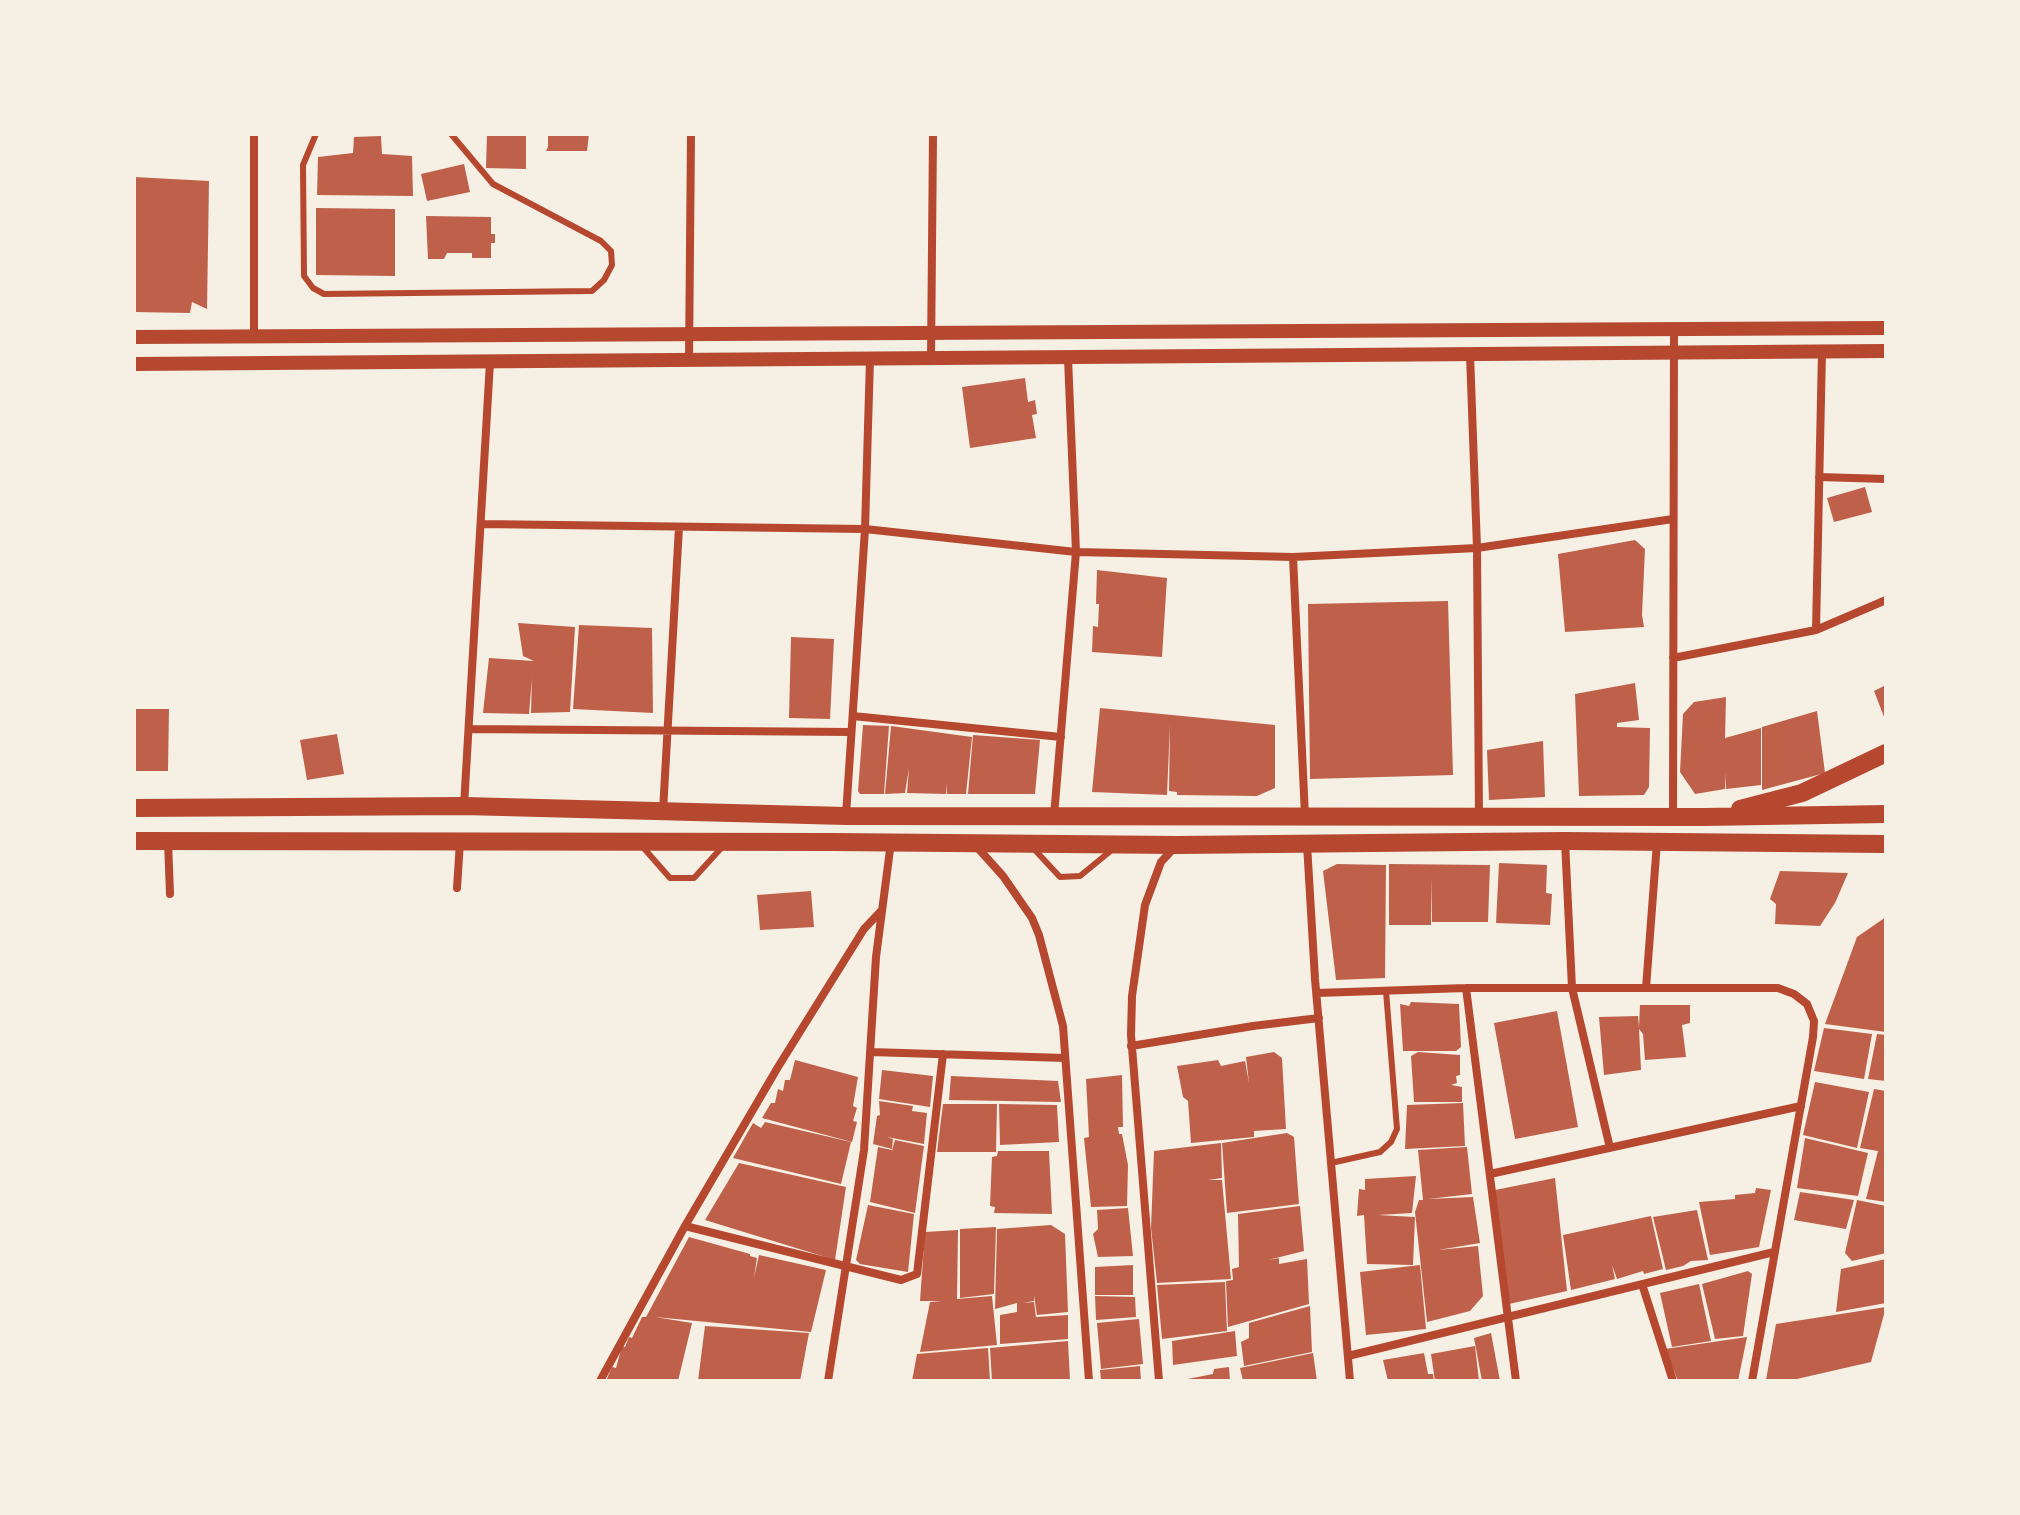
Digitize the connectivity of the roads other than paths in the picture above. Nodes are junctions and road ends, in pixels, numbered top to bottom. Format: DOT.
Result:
graph roads {
  1 [pos="254,134"];
  2 [pos="316,134"];
  3 [pos="451,134"];
  4 [pos="691,134"];
  5 [pos="933,134"];
  6 [pos="1886,328"];
  7 [pos="1674,329"];
  8 [pos="931,333"];
  9 [pos="689,335"];
  10 [pos="134,337"];
  11 [pos="254,337"];
  12 [pos="1886,351"];
  13 [pos="1822,352"];
  14 [pos="1674,353"];
  15 [pos="1470,354"];
  16 [pos="1068,358"];
  17 [pos="870,359"];
  18 [pos="931,359"];
  19 [pos="689,361"];
  20 [pos="490,362"];
  21 [pos="134,364"];
  22 [pos="1819,477"];
  23 [pos="1886,479"];
  24 [pos="1673,519"];
  25 [pos="481,524"];
  26 [pos="679,527"];
  27 [pos="865,529"];
  28 [pos="1477,548"];
  29 [pos="1076,552"];
  30 [pos="1293,557"];
  31 [pos="1886,600"];
  32 [pos="1816,630"];
  33 [pos="1673,658"];
  34 [pos="853,716"];
  35 [pos="469,729"];
  36 [pos="668,729"];
  37 [pos="851,732"];
  38 [pos="1061,737"];
  39 [pos="1886,753"];
  40 [pos="464,806"];
  41 [pos="134,808"];
  42 [pos="666,812"];
  43 [pos="1886,814"];
  44 [pos="846,816"];
  45 [pos="1054,816"];
  46 [pos="1305,817"];
  47 [pos="1479,817"];
  48 [pos="1673,817"];
  49 [pos="1704,817"];
  50 [pos="134,841"];
  51 [pos="168,841"];
  52 [pos="1565,841"];
  53 [pos="460,842"];
  54 [pos="638,842"];
  55 [pos="668,842"];
  56 [pos="727,842"];
  57 [pos="891,842"];
  58 [pos="1307,842"];
  59 [pos="1657,842"];
  60 [pos="973,843"];
  61 [pos="1029,843"];
  62 [pos="1837,843"];
  63 [pos="1118,844"];
  64 [pos="1886,844"];
  65 [pos="1178,845"];
  66 [pos="1886,853"];
  67 [pos="457,888"];
  68 [pos="170,894"];
  69 [pos="881,911"];
  70 [pos="1466,988"];
  71 [pos="1572,988"];
  72 [pos="1646,988"];
  73 [pos="1386,991"];
  74 [pos="1317,993"];
  75 [pos="1319,1018"];
  76 [pos="1131,1046"];
  77 [pos="870,1052"];
  78 [pos="943,1054"];
  79 [pos="1065,1058"];
  80 [pos="1801,1106"];
  81 [pos="1610,1148"];
  82 [pos="1331,1163"];
  83 [pos="1490,1174"];
  84 [pos="685,1226"];
  85 [pos="1774,1252"];
  86 [pos="845,1265"];
  87 [pos="1642,1284"];
  88 [pos="1508,1316"];
  89 [pos="1348,1356"];
  90 [pos="600,1381"];
  91 [pos="828,1381"];
  92 [pos="1089,1381"];
  93 [pos="1159,1381"];
  94 [pos="1350,1381"];
  95 [pos="1516,1381"];
  96 [pos="1673,1381"];
  97 [pos="1752,1381"];
  1 -- 11 [label="street"];
  2 -- 3 [label="lane"];
  4 -- 9 [label="street"];
  5 -- 8 [label="street"];
  6 -- 7 [label="street"];
  7 -- 8 [label="street"];
  7 -- 14 [label="street"];
  8 -- 9 [label="street"];
  8 -- 18 [label="street"];
  9 -- 11 [label="street"];
  9 -- 19 [label="street"];
  10 -- 11 [label="street"];
  12 -- 13 [label="street"];
  13 -- 14 [label="street"];
  13 -- 22 [label="street"];
  14 -- 15 [label="street"];
  14 -- 24 [label="street"];
  15 -- 16 [label="street"];
  15 -- 28 [label="street"];
  16 -- 18 [label="street"];
  16 -- 29 [label="street"];
  17 -- 18 [label="street"];
  17 -- 19 [label="street"];
  17 -- 27 [label="street"];
  19 -- 20 [label="street"];
  20 -- 21 [label="street"];
  20 -- 25 [label="street"];
  22 -- 23 [label="street"];
  22 -- 32 [label="street"];
  24 -- 28 [label="street"];
  24 -- 33 [label="street"];
  25 -- 26 [label="street"];
  25 -- 35 [label="street"];
  26 -- 27 [label="street"];
  26 -- 36 [label="street"];
  27 -- 29 [label="street"];
  27 -- 34 [label="street"];
  28 -- 30 [label="street"];
  28 -- 47 [label="street"];
  29 -- 30 [label="street"];
  29 -- 38 [label="street"];
  30 -- 46 [label="street"];
  31 -- 32 [label="street"];
  32 -- 33 [label="street"];
  33 -- 48 [label="street"];
  34 -- 37 [label="street"];
  34 -- 38 [label="street"];
  35 -- 36 [label="street"];
  35 -- 40 [label="street"];
  36 -- 37 [label="street"];
  36 -- 42 [label="street"];
  37 -- 44 [label="street"];
  38 -- 45 [label="street"];
  39 -- 49 [label="main road"];
  40 -- 41 [label="main road"];
  40 -- 42 [label="main road"];
  42 -- 44 [label="main road"];
  42 -- 55 [label="main road"];
  43 -- 49 [label="main road"];
  44 -- 45 [label="main road"];
  45 -- 46 [label="main road"];
  46 -- 47 [label="main road"];
  47 -- 48 [label="main road"];
  48 -- 49 [label="main road"];
  50 -- 51 [label="main road"];
  51 -- 53 [label="main road"];
  51 -- 68 [label="street"];
  52 -- 58 [label="main road"];
  52 -- 59 [label="main road"];
  52 -- 71 [label="street"];
  53 -- 54 [label="main road"];
  53 -- 67 [label="street"];
  54 -- 55 [label="main road"];
  54 -- 56 [label="lane"];
  55 -- 56 [label="main road"];
  56 -- 57 [label="main road"];
  57 -- 60 [label="main road"];
  57 -- 69 [label="street"];
  58 -- 65 [label="main road"];
  58 -- 74 [label="street"];
  59 -- 62 [label="main road"];
  59 -- 72 [label="street"];
  60 -- 61 [label="main road"];
  60 -- 79 [label="street"];
  61 -- 63 [label="main road"];
  61 -- 63 [label="lane"];
  62 -- 64 [label="main road"];
  62 -- 66 [label="main road"];
  63 -- 65 [label="main road"];
  65 -- 76 [label="street"];
  69 -- 77 [label="street"];
  69 -- 84 [label="street"];
  70 -- 71 [label="street"];
  70 -- 73 [label="street"];
  70 -- 83 [label="street"];
  71 -- 72 [label="street"];
  71 -- 81 [label="street"];
  72 -- 80 [label="street"];
  73 -- 74 [label="street"];
  73 -- 82 [label="lane"];
  74 -- 75 [label="street"];
  75 -- 76 [label="street"];
  75 -- 82 [label="street"];
  76 -- 93 [label="street"];
  77 -- 78 [label="street"];
  77 -- 86 [label="street"];
  78 -- 79 [label="street"];
  78 -- 86 [label="street"];
  79 -- 92 [label="street"];
  80 -- 81 [label="street"];
  80 -- 85 [label="street"];
  81 -- 83 [label="street"];
  82 -- 89 [label="street"];
  83 -- 88 [label="street"];
  84 -- 86 [label="street"];
  84 -- 90 [label="street"];
  85 -- 87 [label="street"];
  85 -- 97 [label="street"];
  86 -- 91 [label="street"];
  87 -- 88 [label="street"];
  87 -- 96 [label="street"];
  88 -- 89 [label="street"];
  88 -- 95 [label="street"];
  89 -- 94 [label="street"];
}
